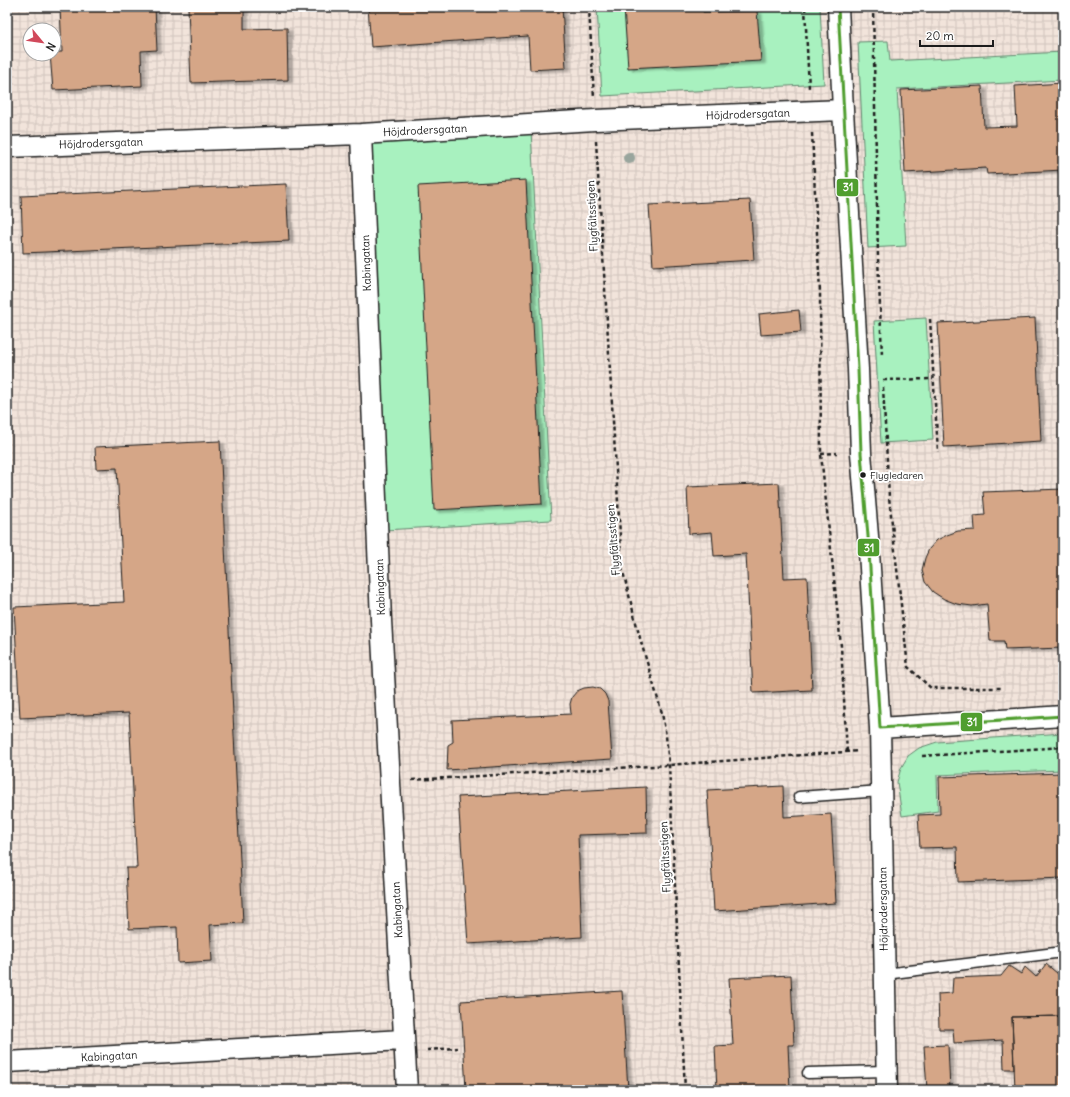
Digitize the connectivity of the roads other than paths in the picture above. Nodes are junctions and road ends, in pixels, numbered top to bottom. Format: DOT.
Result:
graph roads {
  1 [pos="838,7"];
  2 [pos="842,110"];
  3 [pos="361,134"];
  4 [pos="7,147"];
  5 [pos="1063,716"];
  6 [pos="880,728"];
  7 [pos="881,791"];
  8 [pos="799,797"];
  9 [pos="1063,952"];
  10 [pos="884,974"];
  11 [pos="404,1045"];
  12 [pos="7,1062"];
  13 [pos="808,1073"];
  14 [pos="887,1080"];
  15 [pos="407,1090"];
  1 -- 2 [label="street, Höjdrodersgatan"];
  2 -- 3 [label="street, Höjdrodersgatan"];
  2 -- 6 [label="street, Höjdrodersgatan"];
  3 -- 4 [label="street, Höjdrodersgatan"];
  3 -- 11 [label="street, Kabingatan"];
  5 -- 6 [label="street"];
  6 -- 7 [label="street, Höjdrodersgatan"];
  7 -- 8 [label="lane"];
  7 -- 10 [label="street, Höjdrodersgatan"];
  9 -- 10 [label="lane"];
  10 -- 14 [label="street, Höjdrodersgatan"];
  11 -- 12 [label="street, Kabingatan"];
  11 -- 15 [label="street, Kabingatan"];
  13 -- 14 [label="lane"];
}
